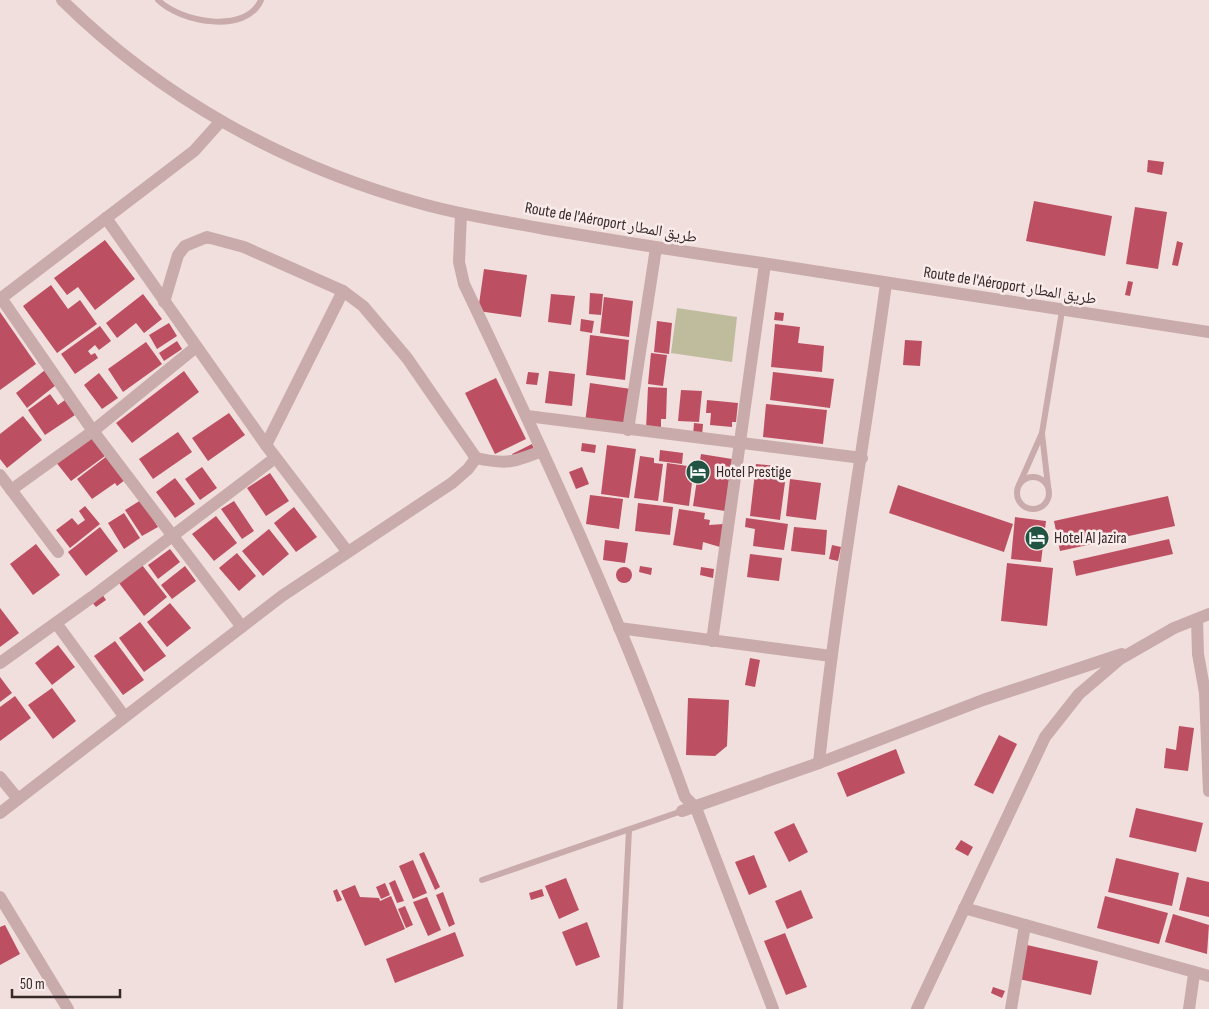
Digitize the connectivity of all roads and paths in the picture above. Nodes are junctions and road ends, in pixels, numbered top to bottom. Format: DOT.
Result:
graph roads {
  1 [pos="62,0"];
  2 [pos="158,0"];
  3 [pos="261,0"];
  4 [pos="220,122"];
  5 [pos="461,214"];
  6 [pos="106,218"];
  7 [pos="656,248"];
  8 [pos="765,264"];
  9 [pos="886,284"];
  10 [pos="343,291"];
  11 [pos="1,298"];
  12 [pos="164,302"];
  13 [pos="1062,310"];
  14 [pos="1209,332"];
  15 [pos="196,348"];
  16 [pos="527,416"];
  17 [pos="628,430"];
  18 [pos="93,431"];
  19 [pos="1042,432"];
  20 [pos="739,444"];
  21 [pos="266,446"];
  22 [pos="542,450"];
  23 [pos="275,458"];
  24 [pos="476,458"];
  25 [pos="862,458"];
  26 [pos="0,475"];
  27 [pos="1019,485"];
  28 [pos="1048,487"];
  29 [pos="11,490"];
  30 [pos="172,537"];
  31 [pos="347,551"];
  32 [pos="58,552"];
  33 [pos="1205,614"];
  34 [pos="56,623"];
  35 [pos="242,627"];
  36 [pos="620,628"];
  37 [pos="712,641"];
  38 [pos="1136,650"];
  39 [pos="831,656"];
  40 [pos="0,663"];
  41 [pos="124,716"];
  42 [pos="819,763"];
  43 [pos="0,777"];
  44 [pos="1209,791"];
  45 [pos="18,799"];
  46 [pos="696,808"];
  47 [pos="682,811"];
  48 [pos="0,813"];
  49 [pos="629,830"];
  50 [pos="482,880"];
  51 [pos="0,897"];
  52 [pos="964,908"];
  53 [pos="1025,925"];
  54 [pos="1194,974"];
  55 [pos="1209,976"];
  56 [pos="68,1009"];
  57 [pos="620,1009"];
  58 [pos="773,1009"];
  59 [pos="917,1009"];
  60 [pos="1011,1009"];
  61 [pos="1189,1009"];
  1 -- 4 [label="street, Route de l'Aéroport طريق المطار"];
  2 -- 3 [label="lane"];
  4 -- 5 [label="street, Route de l'Aéroport طريق المطار"];
  4 -- 6 [label="street"];
  5 -- 7 [label="street, Route de l'Aéroport طريق المطار"];
  5 -- 16 [label="street"];
  6 -- 11 [label="street"];
  6 -- 12 [label="street"];
  7 -- 8 [label="street, Route de l'Aéroport طريق المطار"];
  7 -- 17 [label="street"];
  8 -- 9 [label="street, Route de l'Aéroport طريق المطار"];
  8 -- 20 [label="street"];
  9 -- 13 [label="street, Route de l'Aéroport طريق المطار"];
  9 -- 25 [label="street"];
  10 -- 12 [label="street"];
  10 -- 21 [label="street"];
  10 -- 24 [label="street"];
  11 -- 18 [label="street"];
  12 -- 15 [label="street"];
  13 -- 14 [label="street, Route de l'Aéroport طريق المطار"];
  13 -- 19 [label="lane"];
  15 -- 18 [label="street"];
  15 -- 21 [label="street"];
  16 -- 17 [label="street"];
  16 -- 22 [label="street"];
  17 -- 20 [label="street"];
  18 -- 29 [label="street"];
  18 -- 30 [label="street"];
  19 -- 27 [label="lane"];
  19 -- 28 [label="lane"];
  20 -- 25 [label="street"];
  20 -- 37 [label="street"];
  21 -- 23 [label="street"];
  22 -- 24 [label="street"];
  22 -- 36 [label="street"];
  23 -- 30 [label="street"];
  23 -- 31 [label="street"];
  24 -- 31 [label="street"];
  25 -- 39 [label="street"];
  26 -- 29 [label="street"];
  27 -- 28 [label="lane"];
  27 -- 28 [label="lane"];
  29 -- 32 [label="street"];
  30 -- 34 [label="street"];
  30 -- 35 [label="street"];
  31 -- 35 [label="street"];
  33 -- 38 [label="street"];
  33 -- 44 [label="street"];
  34 -- 40 [label="street"];
  34 -- 41 [label="street"];
  35 -- 41 [label="street"];
  36 -- 37 [label="street"];
  36 -- 46 [label="street"];
  37 -- 39 [label="street"];
  38 -- 42 [label="street"];
  38 -- 52 [label="street"];
  39 -- 42 [label="street"];
  41 -- 45 [label="street"];
  42 -- 46 [label="street"];
  43 -- 45 [label="street"];
  45 -- 48 [label="street"];
  46 -- 47 [label="street"];
  46 -- 58 [label="street"];
  47 -- 49 [label="lane"];
  49 -- 50 [label="lane"];
  49 -- 57 [label="lane"];
  51 -- 56 [label="street"];
  52 -- 53 [label="street"];
  52 -- 59 [label="street"];
  53 -- 54 [label="street"];
  53 -- 60 [label="street"];
  54 -- 55 [label="street"];
  54 -- 61 [label="street"];
}
